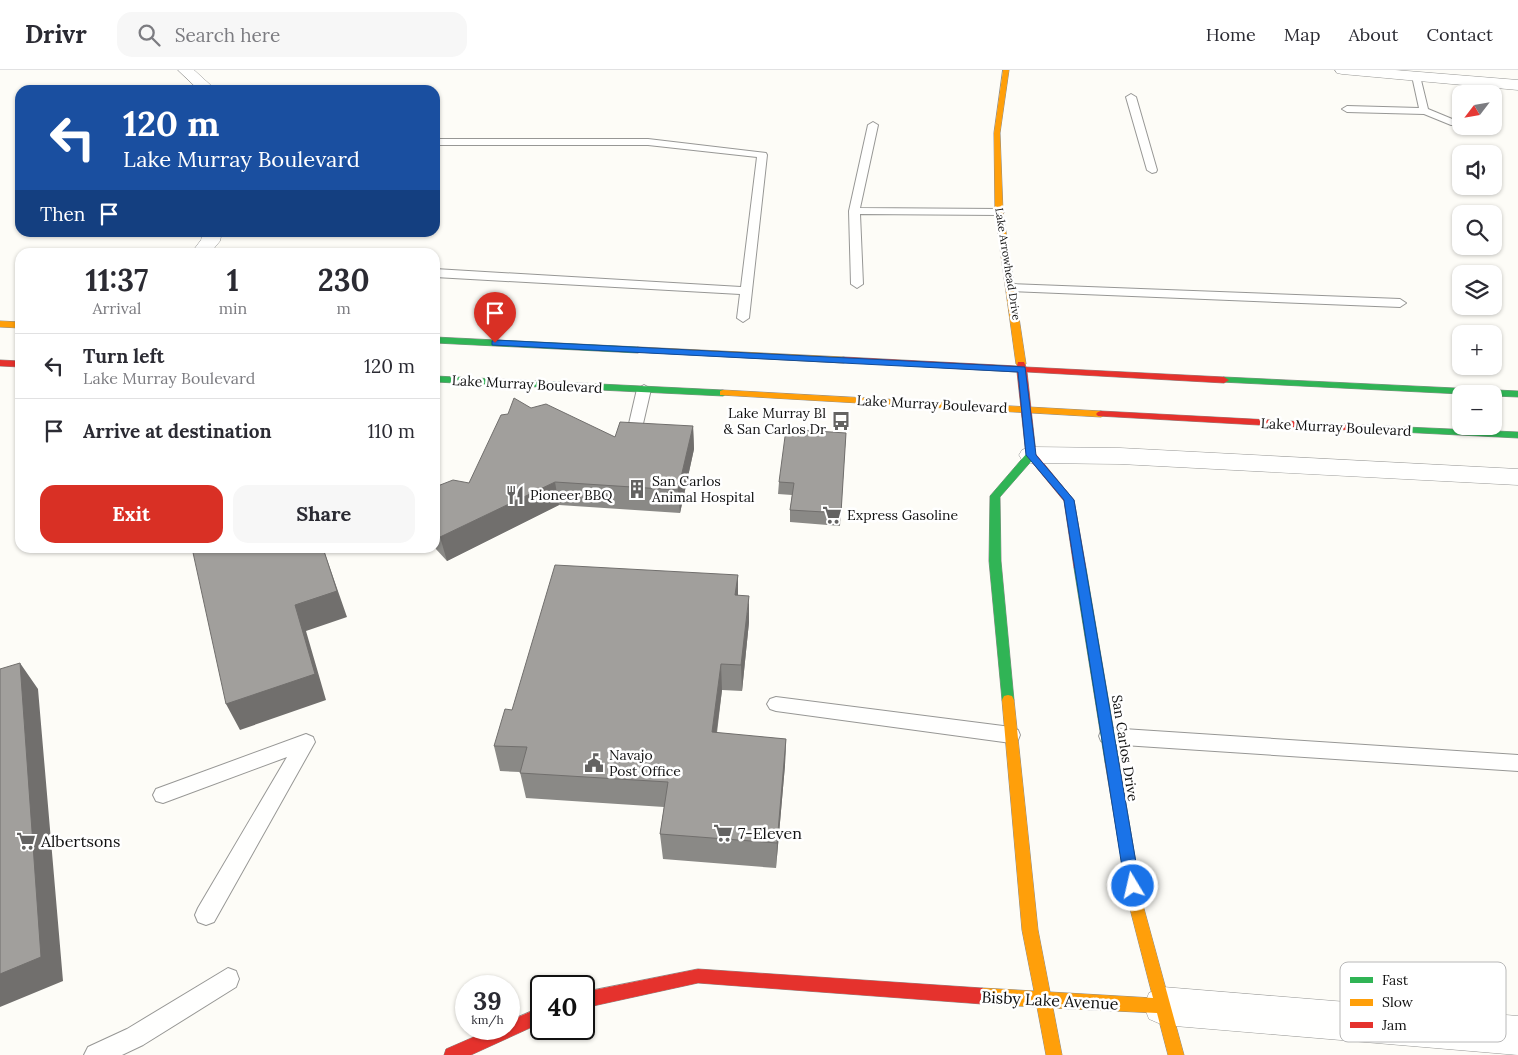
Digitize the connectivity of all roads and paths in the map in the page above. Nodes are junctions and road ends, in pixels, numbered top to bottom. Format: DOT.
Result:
graph roads {
  1 [pos="185,70"];
  2 [pos="1006,70"];
  3 [pos="1342,70"];
  4 [pos="1348,70"];
  5 [pos="1416,76"];
  6 [pos="202,85"];
  7 [pos="1518,85"];
  8 [pos="1131,97"];
  9 [pos="1347,109"];
  10 [pos="1424,111"];
  11 [pos="1452,122"];
  12 [pos="874,125"];
  13 [pos="440,142"];
  14 [pos="1152,170"];
  15 [pos="854,211"];
  16 [pos="999,212"];
  17 [pos="211,237"];
  18 [pos="204,248"];
  19 [pos="440,273"];
  20 [pos="856,284"];
  21 [pos="1012,288"];
  22 [pos="745,291"];
  23 [pos="1400,303"];
  24 [pos="743,318"];
  25 [pos="0,324"];
  26 [pos="15,325"];
  27 [pos="440,340"];
  28 [pos="0,363"];
  29 [pos="15,364"];
  30 [pos="1022,369"];
  31 [pos="440,379"];
  32 [pos="644,389"];
  33 [pos="1518,394"];
  34 [pos="1026,410"];
  35 [pos="634,428"];
  36 [pos="1518,435"];
  37 [pos="1031,455"];
  38 [pos="1518,477"];
  39 [pos="776,704"];
  40 [pos="1011,735"];
  41 [pos="1108,736"];
  42 [pos="1518,763"];
  43 [pos="162,795"];
  44 [pos="206,915"];
  45 [pos="228,979"];
  46 [pos="595,998"];
  47 [pos="1043,998"];
  48 [pos="1163,1006"];
  49 [pos="530,1020"];
  50 [pos="1340,1021"];
  51 [pos="96,1055"];
  52 [pos="452,1055"];
  53 [pos="1054,1055"];
  54 [pos="1176,1055"];
  1 -- 6 [label="street"];
  2 -- 16 [label="street, Lake Arrowhead Drive"];
  3 -- 4 [label="street"];
  4 -- 5 [label="street"];
  5 -- 7 [label="street"];
  5 -- 10 [label="lane"];
  8 -- 14 [label="lane"];
  9 -- 10 [label="lane"];
  10 -- 11 [label="lane"];
  12 -- 15 [label="lane"];
  13 -- 22 [label="lane"];
  15 -- 16 [label="lane"];
  15 -- 20 [label="lane"];
  16 -- 21 [label="street, Lake Arrowhead Drive"];
  17 -- 18 [label="street"];
  19 -- 22 [label="lane"];
  21 -- 23 [label="lane"];
  21 -- 30 [label="street, Lake Arrowhead Drive"];
  22 -- 24 [label="lane"];
  25 -- 26 [label="street"];
  27 -- 30 [label="street"];
  28 -- 29 [label="street"];
  30 -- 33 [label="street"];
  30 -- 34 [label="street"];
  31 -- 32 [label="street, Lake Murray Boulevard"];
  32 -- 34 [label="street, Lake Murray Boulevard"];
  32 -- 35 [label="lane"];
  34 -- 36 [label="street, Lake Murray Boulevard"];
  34 -- 37 [label="street"];
  37 -- 38 [label="street"];
  37 -- 40 [label="street"];
  37 -- 41 [label="street, San Carlos Drive"];
  39 -- 40 [label="lane"];
  40 -- 47 [label="street"];
  41 -- 42 [label="lane"];
  41 -- 48 [label="street, San Carlos Drive"];
  43 -- 44 [label="lane"];
  45 -- 51 [label="lane"];
  46 -- 47 [label="street, Bisby Lake Avenue"];
  47 -- 48 [label="street, Bisby Lake Avenue"];
  47 -- 53 [label="street"];
  48 -- 50 [label="street, Bisby Lake Avenue"];
  48 -- 54 [label="street, San Carlos Drive"];
  49 -- 52 [label="street"];
}
